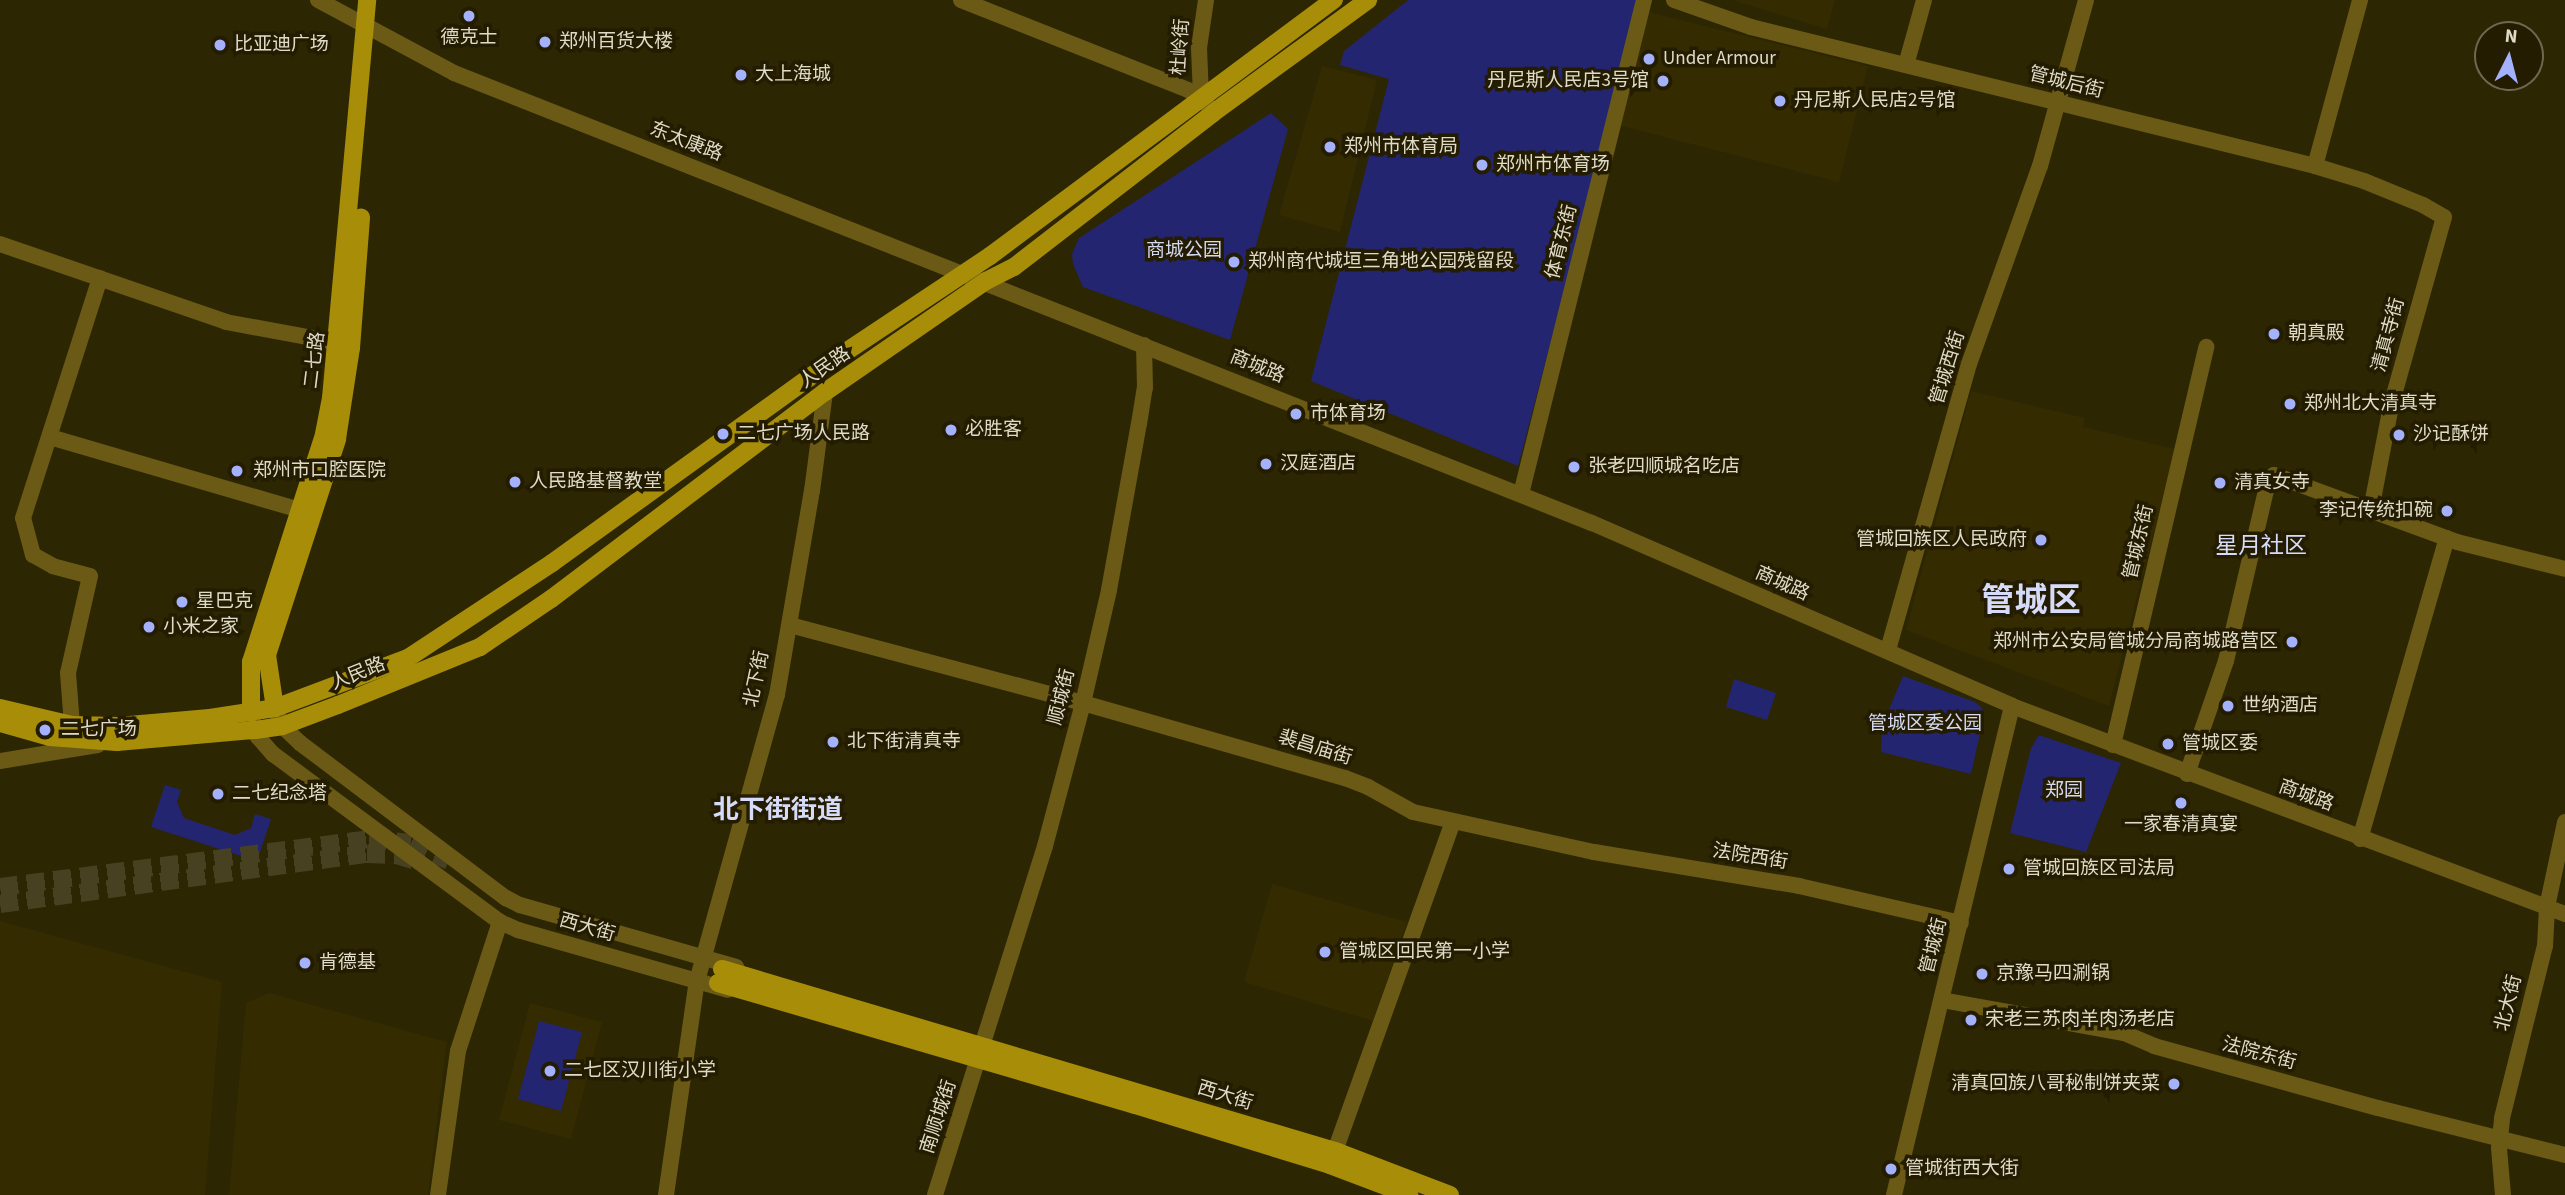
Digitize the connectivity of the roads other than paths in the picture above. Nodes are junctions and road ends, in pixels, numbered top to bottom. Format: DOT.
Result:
graph roads {
  1 [pos="318,0"];
  2 [pos="367,0"];
  3 [pos="379,0"];
  4 [pos="961,0"];
  5 [pos="1206,0"];
  6 [pos="1334,0"];
  7 [pos="1368,0"];
  8 [pos="1644,0"];
  9 [pos="1674,0"];
  10 [pos="1924,0"];
  11 [pos="2086,0"];
  12 [pos="2360,0"];
  13 [pos="370,29"];
  14 [pos="1906,65"];
  15 [pos="1201,97"];
  16 [pos="2058,103"];
  17 [pos="1213,113"];
  18 [pos="2315,166"];
  19 [pos="2444,217"];
  20 [pos="0,244"];
  21 [pos="963,272"];
  22 [pos="100,278"];
  23 [pos="986,281"];
  24 [pos="339,343"];
  25 [pos="1144,345"];
  26 [pos="2206,347"];
  27 [pos="825,392"];
  28 [pos="50,437"];
  29 [pos="1521,494"];
  30 [pos="299,510"];
  31 [pos="2371,510"];
  32 [pos="2447,538"];
  33 [pos="2565,569"];
  34 [pos="790,625"];
  35 [pos="1888,650"];
  36 [pos="1083,703"];
  37 [pos="2012,706"];
  38 [pos="0,708"];
  39 [pos="275,708"];
  40 [pos="253,722"];
  41 [pos="0,723"];
  42 [pos="72,725"];
  43 [pos="282,726"];
  44 [pos="117,742"];
  45 [pos="2113,746"];
  46 [pos="0,761"];
  47 [pos="2187,774"];
  48 [pos="1453,821"];
  49 [pos="2565,822"];
  50 [pos="1531,838"];
  51 [pos="2360,839"];
  52 [pos="2546,907"];
  53 [pos="2565,914"];
  54 [pos="500,922"];
  55 [pos="1961,923"];
  56 [pos="700,969"];
  57 [pos="720,976"];
  58 [pos="1942,1000"];
  59 [pos="982,1052"];
  60 [pos="2500,1139"];
  61 [pos="1335,1151"];
  62 [pos="2565,1155"];
  63 [pos="438,1195"];
  64 [pos="666,1195"];
  65 [pos="935,1195"];
  66 [pos="1409,1195"];
  67 [pos="1450,1195"];
  68 [pos="1894,1195"];
  69 [pos="2503,1195"];
  1 -- 13 [label="street, 东太康路"];
  2 -- 13 [label="main road, 二七路"];
  3 -- 13 [label="main road, 二七路"];
  4 -- 15 [label="street"];
  5 -- 15 [label="street, 杜岭街"];
  6 -- 15 [label="main road, 人民路"];
  7 -- 17 [label="main road, 人民路"];
  8 -- 29 [label="street, 体育东街"];
  9 -- 14 [label="street, 管城后街"];
  10 -- 14 [label="street"];
  11 -- 16 [label="street, 管城西街"];
  12 -- 18 [label="street"];
  13 -- 21 [label="street, 东太康路"];
  13 -- 24 [label="main road, 二七路"];
  13 -- 39 [label="main road, 二七路"];
  14 -- 16 [label="street, 管城后街"];
  15 -- 17 [label="street"];
  15 -- 21 [label="main road, 人民路"];
  16 -- 18 [label="street, 管城后街"];
  16 -- 35 [label="street, 管城西街"];
  17 -- 23 [label="main road, 人民路"];
  18 -- 19 [label="street, 管城后街"];
  19 -- 31 [label="street, 清真寺街"];
  20 -- 22 [label="street"];
  21 -- 23 [label="street, 东太康路"];
  21 -- 39 [label="main road, 人民路"];
  22 -- 24 [label="street"];
  22 -- 28 [label="street"];
  23 -- 25 [label="street, 商城路"];
  23 -- 27 [label="main road, 人民路"];
  24 -- 30 [label="main road, 二七路"];
  25 -- 29 [label="street, 商城路"];
  25 -- 36 [label="street, 顺城街"];
  26 -- 45 [label="street, 管城东街"];
  27 -- 34 [label="street, 北下街"];
  27 -- 43 [label="main road, 人民路"];
  28 -- 30 [label="street"];
  28 -- 42 [label="street"];
  29 -- 35 [label="street, 商城路"];
  30 -- 40 [label="main road, 二七路"];
  31 -- 32 [label="street"];
  31 -- 47 [label="street"];
  32 -- 33 [label="street"];
  32 -- 51 [label="street"];
  34 -- 36 [label="street, 裴昌庙街"];
  34 -- 56 [label="street, 北下街"];
  35 -- 37 [label="street, 商城路"];
  36 -- 48 [label="street, 裴昌庙街"];
  36 -- 59 [label="street, 顺城街"];
  37 -- 45 [label="street, 商城路"];
  37 -- 55 [label="street, 管城街"];
  38 -- 42 [label="main road"];
  39 -- 40 [label="main road, 人民路"];
  39 -- 43 [label="street, 西大街"];
  40 -- 42 [label="main road"];
  40 -- 43 [label="main road, 人民路"];
  40 -- 44 [label="main road"];
  40 -- 54 [label="street, 西大街"];
  41 -- 44 [label="main road"];
  43 -- 56 [label="street, 西大街"];
  44 -- 46 [label="street"];
  45 -- 47 [label="street, 商城路"];
  47 -- 51 [label="street, 商城路"];
  48 -- 50 [label="street, 裴昌庙街"];
  48 -- 61 [label="street"];
  49 -- 52 [label="street, 北大街"];
  50 -- 55 [label="street, 法院西街"];
  51 -- 52 [label="street, 商城路"];
  52 -- 53 [label="street, 商城路"];
  52 -- 60 [label="street, 北大街"];
  54 -- 56 [label="street, 西大街"];
  54 -- 63 [label="street"];
  55 -- 58 [label="street, 管城街"];
  56 -- 59 [label="street, 西大街"];
  56 -- 59 [label="street, 西大街"];
  56 -- 64 [label="street, 北下街"];
  57 -- 59 [label="main road, 西大街"];
  58 -- 60 [label="street, 法院东街"];
  58 -- 68 [label="street, 管城街"];
  59 -- 61 [label="main road, 西大街"];
  59 -- 65 [label="street, 南顺城街"];
  59 -- 66 [label="main road, 西大街"];
  60 -- 62 [label="street, 法院东街"];
  60 -- 69 [label="street, 北大街"];
  61 -- 67 [label="main road, 西大街"];
}
